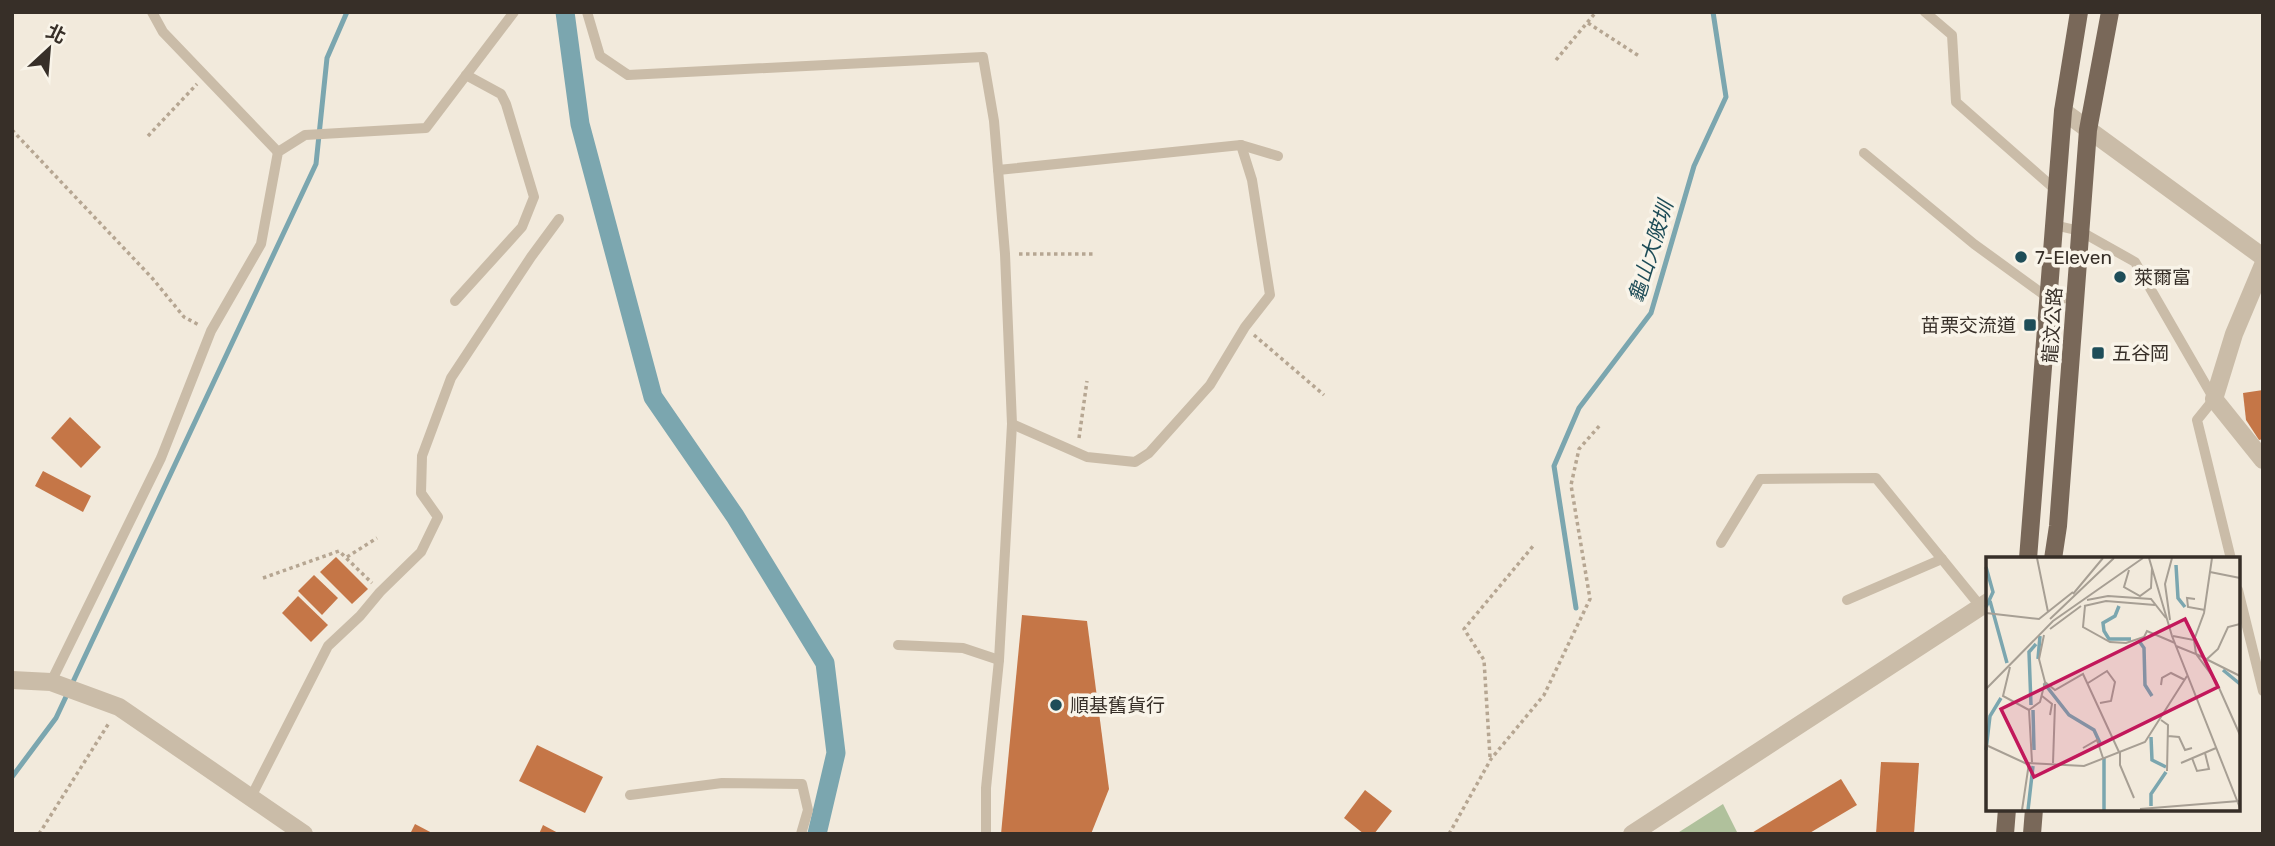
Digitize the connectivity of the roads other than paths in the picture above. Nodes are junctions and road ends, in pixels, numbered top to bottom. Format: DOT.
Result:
graph roads {
  1 [pos="152,12"];
  2 [pos="514,12"];
  3 [pos="587,12"];
  4 [pos="1924,12"];
  5 [pos="2079,12"];
  6 [pos="2110,12"];
  7 [pos="466,75"];
  8 [pos="2063,111"];
  9 [pos="2088,130"];
  10 [pos="1241,145"];
  11 [pos="278,152"];
  12 [pos="1864,153"];
  13 [pos="1278,156"];
  14 [pos="998,170"];
  15 [pos="2057,191"];
  16 [pos="559,219"];
  17 [pos="2054,225"];
  18 [pos="2080,231"];
  19 [pos="2263,257"];
  20 [pos="2263,265"];
  21 [pos="2048,297"];
  22 [pos="2075,299"];
  23 [pos="455,300"];
  24 [pos="2214,398"];
  25 [pos="1012,424"];
  26 [pos="2263,460"];
  27 [pos="1721,543"];
  28 [pos="2028,557"];
  29 [pos="2053,557"];
  30 [pos="2231,557"];
  31 [pos="1942,559"];
  32 [pos="2240,598"];
  33 [pos="1847,600"];
  34 [pos="1985,605"];
  35 [pos="898,645"];
  36 [pos="999,660"];
  37 [pos="12,680"];
  38 [pos="54,683"];
  39 [pos="2263,691"];
  40 [pos="630,795"];
  41 [pos="251,797"];
  42 [pos="2007,811"];
  43 [pos="2034,811"];
  44 [pos="304,834"];
  45 [pos="802,834"];
  46 [pos="986,834"];
  47 [pos="1632,834"];
  48 [pos="2006,834"];
  49 [pos="2032,834"];
  1 -- 11 [label="lane"];
  2 -- 7 [label="lane"];
  3 -- 14 [label="lane"];
  4 -- 15 [label="lane"];
  5 -- 8 [label="main road, 龍汶公路"];
  6 -- 9 [label="main road, 龍汶公路"];
  7 -- 11 [label="lane"];
  7 -- 23 [label="lane"];
  8 -- 9 [label="street"];
  8 -- 15 [label="main road, 龍汶公路"];
  9 -- 18 [label="main road, 龍汶公路"];
  9 -- 19 [label="street"];
  10 -- 13 [label="lane"];
  10 -- 14 [label="lane"];
  10 -- 25 [label="lane"];
  11 -- 38 [label="lane"];
  12 -- 21 [label="lane"];
  14 -- 25 [label="lane"];
  15 -- 17 [label="main road, 龍汶公路"];
  16 -- 41 [label="lane"];
  17 -- 18 [label="lane"];
  17 -- 21 [label="main road, 龍汶公路"];
  18 -- 22 [label="main road, 龍汶公路"];
  18 -- 24 [label="lane"];
  20 -- 24 [label="street"];
  21 -- 22 [label="lane"];
  21 -- 28 [label="main road, 龍汶公路"];
  22 -- 29 [label="main road, 龍汶公路"];
  24 -- 26 [label="street"];
  24 -- 30 [label="lane"];
  25 -- 36 [label="lane"];
  27 -- 31 [label="lane"];
  31 -- 33 [label="lane"];
  31 -- 34 [label="lane"];
  32 -- 39 [label="lane"];
  34 -- 47 [label="street"];
  35 -- 36 [label="lane"];
  36 -- 46 [label="lane"];
  37 -- 38 [label="street"];
  38 -- 41 [label="street"];
  40 -- 45 [label="lane"];
  41 -- 44 [label="street"];
  42 -- 48 [label="main road"];
  43 -- 49 [label="main road"];
}
